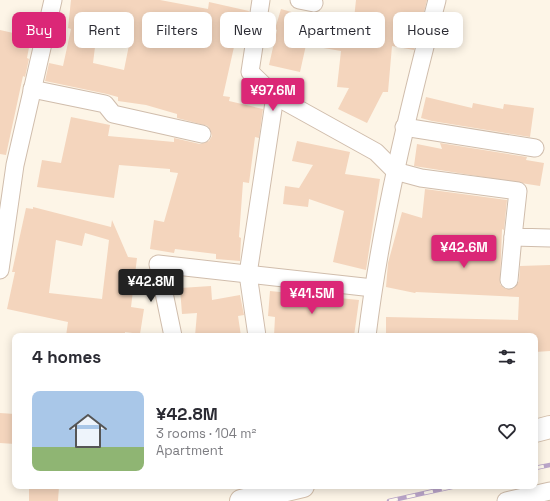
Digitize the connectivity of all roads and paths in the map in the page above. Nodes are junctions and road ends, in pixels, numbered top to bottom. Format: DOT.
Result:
graph roads {
  1 [pos="53,0"];
  2 [pos="261,0"];
  3 [pos="437,0"];
  4 [pos="32,89"];
  5 [pos="275,96"];
  6 [pos="404,127"];
  7 [pos="202,134"];
  8 [pos="535,148"];
  9 [pos="395,171"];
  10 [pos="513,237"];
  11 [pos="550,238"];
  12 [pos="0,270"];
  13 [pos="248,274"];
  14 [pos="509,280"];
  15 [pos="373,288"];
  16 [pos="172,333"];
  17 [pos="257,333"];
  18 [pos="367,333"];
  19 [pos="550,427"];
  20 [pos="538,430"];
  21 [pos="291,489"];
  22 [pos="550,491"];
  23 [pos="241,501"];
  24 [pos="506,501"];
  1 -- 4 [label="street"];
  2 -- 5 [label="street"];
  3 -- 6 [label="street"];
  4 -- 7 [label="street"];
  4 -- 12 [label="street"];
  5 -- 9 [label="street"];
  5 -- 13 [label="street"];
  6 -- 8 [label="street"];
  6 -- 9 [label="street"];
  9 -- 10 [label="street"];
  9 -- 15 [label="street"];
  10 -- 11 [label="street"];
  10 -- 14 [label="street"];
  13 -- 15 [label="street"];
  13 -- 16 [label="street"];
  13 -- 17 [label="street"];
  15 -- 18 [label="street"];
  19 -- 20 [label="main road"];
  21 -- 23 [label="main road"];
  22 -- 24 [label="street"];
}
